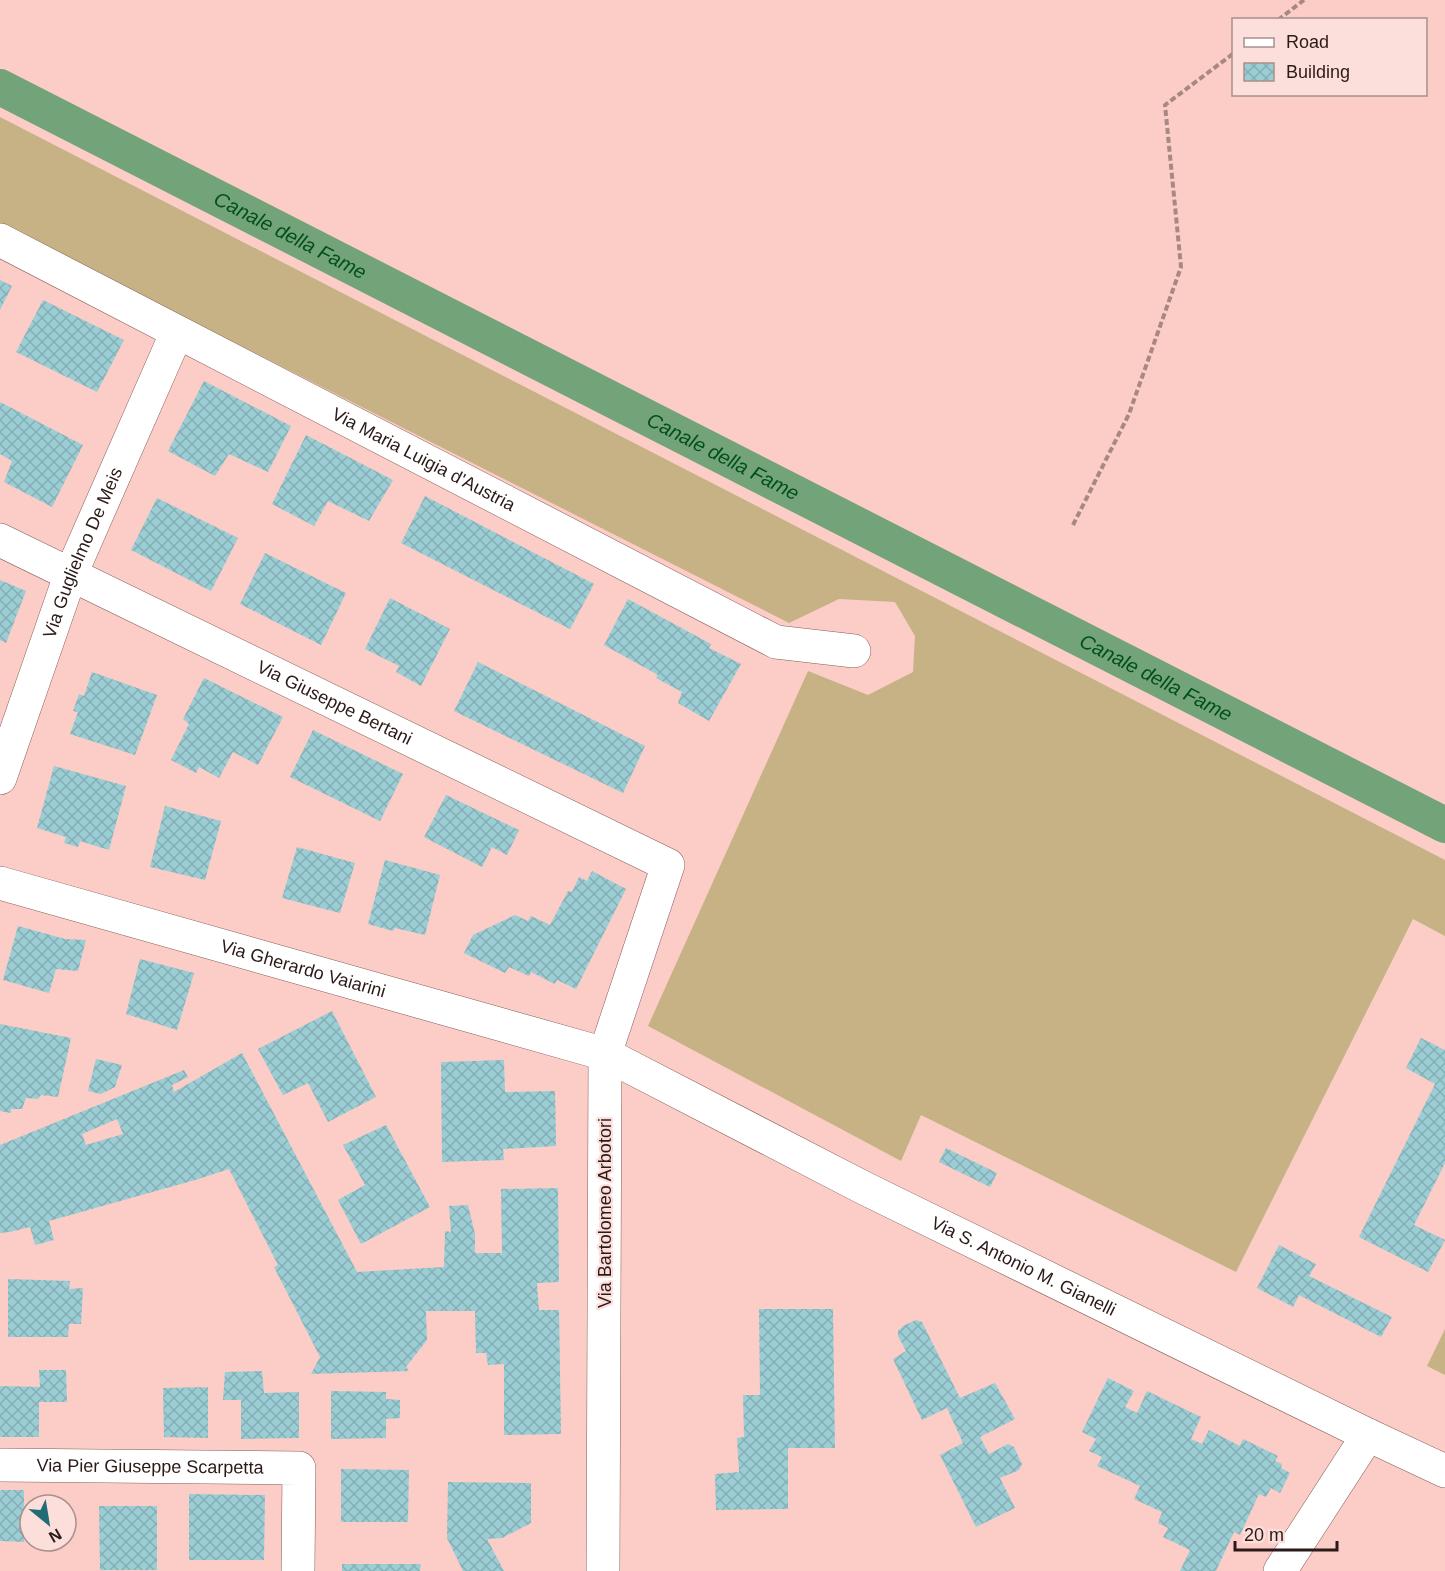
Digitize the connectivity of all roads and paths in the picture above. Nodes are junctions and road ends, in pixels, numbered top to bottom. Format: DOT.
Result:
graph roads {
  1 [pos="1304,0"];
  2 [pos="1281,18"];
  3 [pos="1232,54"];
  4 [pos="0,240"];
  5 [pos="177,332"];
  6 [pos="1073,525"];
  7 [pos="0,540"];
  8 [pos="70,576"];
  9 [pos="854,651"];
  10 [pos="0,778"];
  11 [pos="668,865"];
  12 [pos="0,883"];
  13 [pos="605,1054"];
  14 [pos="1368,1435"];
  15 [pos="0,1466"];
  16 [pos="1445,1471"];
  17 [pos="298,1571"];
  18 [pos="603,1571"];
  19 [pos="1280,1571"];
  1 -- 2 [label="path"];
  3 -- 6 [label="path"];
  4 -- 5 [label="street, Via Maria Luigia d'Austria"];
  5 -- 8 [label="street, Via Guglielmo De Meis"];
  5 -- 9 [label="street, Via Maria Luigia d'Austria"];
  7 -- 8 [label="street, Via Giuseppe Bertani"];
  8 -- 10 [label="street, Via Guglielmo De Meis"];
  8 -- 11 [label="street, Via Giuseppe Bertani"];
  11 -- 13 [label="street, Via Bartolomeo Arbotori"];
  12 -- 13 [label="street, Via Gherardo Vaiarini"];
  13 -- 14 [label="street, Via S. Antonio M. Gianelli"];
  13 -- 18 [label="street, Via Bartolomeo Arbotori"];
  14 -- 16 [label="street, Via S. Antonio M. Gianelli"];
  14 -- 19 [label="street"];
  15 -- 17 [label="street, Via Pier Giuseppe Scarpetta"];
}
